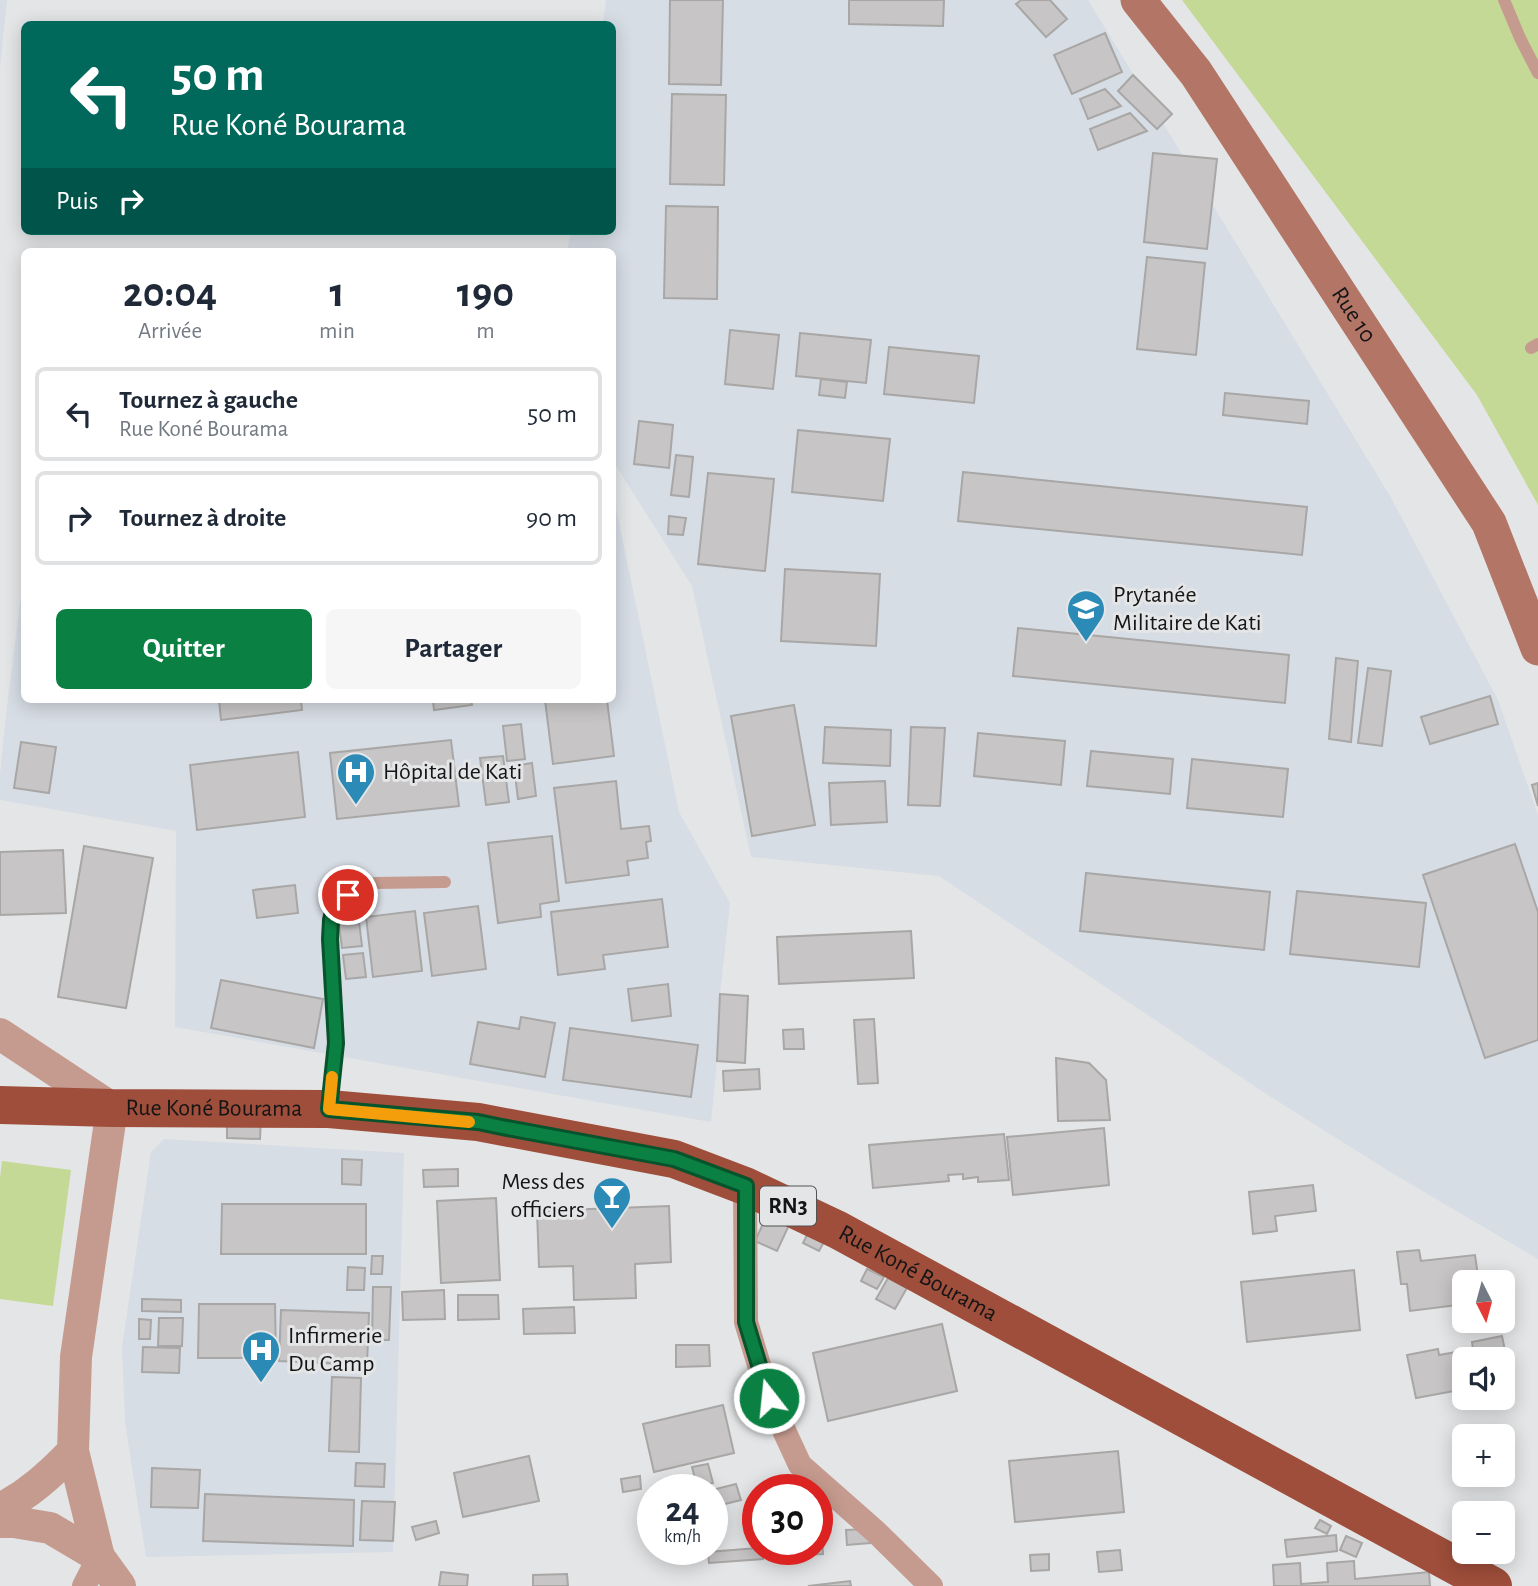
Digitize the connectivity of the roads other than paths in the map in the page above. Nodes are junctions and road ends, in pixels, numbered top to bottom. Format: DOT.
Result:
graph roads {
  1 [pos="1138,0"];
  2 [pos="1504,0"];
  3 [pos="1538,73"];
  4 [pos="1538,648"];
  5 [pos="445,882"];
  6 [pos="0,1034"];
  7 [pos="0,1105"];
  8 [pos="112,1108"];
  9 [pos="329,1109"];
  10 [pos="746,1186"];
  11 [pos="73,1451"];
  12 [pos="0,1508"];
  13 [pos="0,1522"];
  14 [pos="99,1557"];
  15 [pos="84,1586"];
  16 [pos="120,1586"];
  17 [pos="931,1586"];
  18 [pos="1493,1586"];
  1 -- 4 [label="main road, Rue 10"];
  2 -- 3 [label="lane"];
  5 -- 9 [label="lane"];
  6 -- 8 [label="street"];
  7 -- 8 [label="highway, Rue Koné Bourama / RN3"];
  8 -- 9 [label="highway, Rue Koné Bourama / RN3"];
  8 -- 11 [label="street"];
  9 -- 10 [label="highway, Rue Koné Bourama / RN3"];
  10 -- 17 [label="street"];
  10 -- 18 [label="highway, Rue Koné Bourama / RN3"];
  11 -- 12 [label="street"];
  11 -- 14 [label="street"];
  13 -- 14 [label="street"];
  14 -- 15 [label="street"];
  14 -- 16 [label="street"];
}
